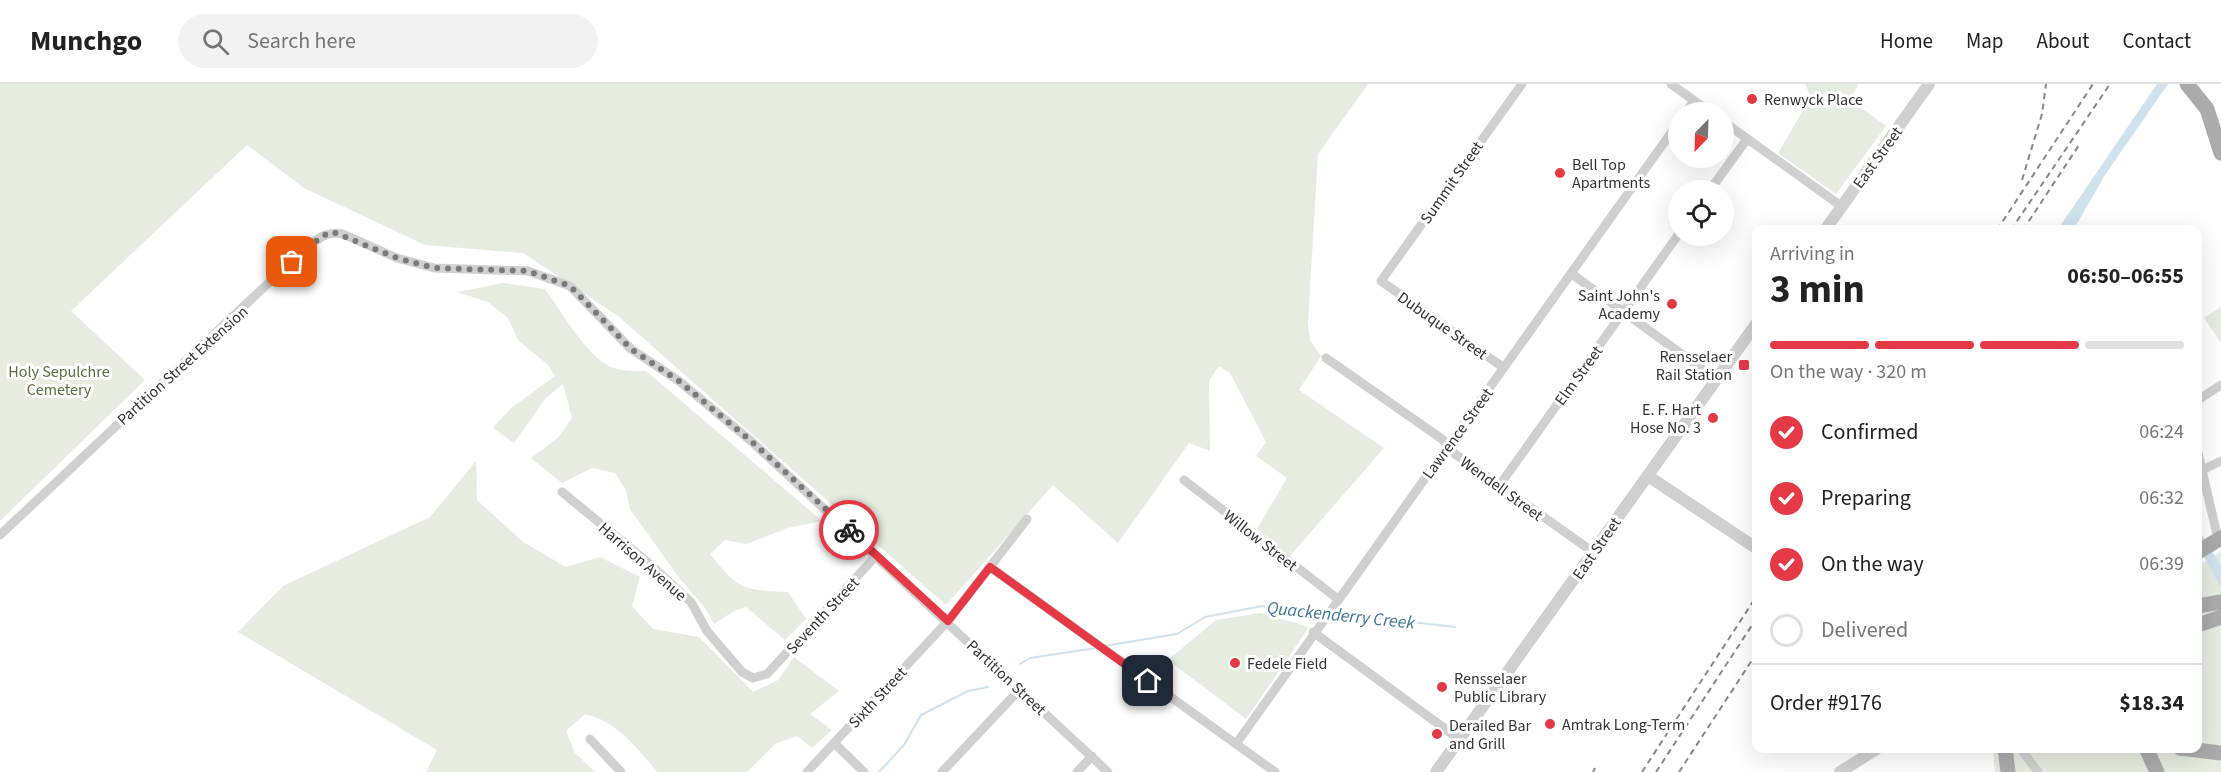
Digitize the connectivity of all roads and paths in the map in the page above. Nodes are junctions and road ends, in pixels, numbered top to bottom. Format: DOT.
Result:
graph roads {
  1 [pos="1522,84"];
  2 [pos="1671,84"];
  3 [pos="1929,84"];
  4 [pos="2187,84"];
  5 [pos="1694,101"];
  6 [pos="1734,129"];
  7 [pos="1668,137"];
  8 [pos="1747,139"];
  9 [pos="2221,153"];
  10 [pos="1717,180"];
  11 [pos="1841,206"];
  12 [pos="1828,225"];
  13 [pos="1670,246"];
  14 [pos="1572,274"];
  15 [pos="1381,281"];
  16 [pos="1623,312"];
  17 [pos="1752,330"];
  18 [pos="1326,358"];
  19 [pos="1504,368"];
  20 [pos="1717,380"];
  21 [pos="2221,385"];
  22 [pos="691,391"];
  23 [pos="2202,397"];
  24 [pos="1448,446"];
  25 [pos="2221,461"];
  26 [pos="2202,470"];
  27 [pos="1648,476"];
  28 [pos="1184,480"];
  29 [pos="1499,486"];
  30 [pos="562,492"];
  31 [pos="1027,519"];
  32 [pos="0,535"];
  33 [pos="2219,539"];
  34 [pos="1752,545"];
  35 [pos="2202,550"];
  36 [pos="1593,552"];
  37 [pos="876,556"];
  38 [pos="990,567"];
  39 [pos="1336,602"];
  40 [pos="2221,602"];
  41 [pos="2202,605"];
  42 [pos="2221,617"];
  43 [pos="948,621"];
  44 [pos="2202,624"];
  45 [pos="1313,632"];
  46 [pos="767,674"];
  47 [pos="1020,689"];
  48 [pos="590,739"];
  49 [pos="1460,739"];
  50 [pos="834,743"];
  51 [pos="1236,744"];
  52 [pos="2202,751"];
  53 [pos="1870,753"];
  54 [pos="2006,753"];
  55 [pos="2024,753"];
  56 [pos="2148,753"];
  57 [pos="2221,753"];
  58 [pos="1092,756"];
  59 [pos="621,772"];
  60 [pos="807,772"];
  61 [pos="864,772"];
  62 [pos="942,772"];
  63 [pos="1077,772"];
  64 [pos="1108,772"];
  65 [pos="1275,772"];
  66 [pos="1436,772"];
  67 [pos="1840,772"];
  68 [pos="2008,772"];
  69 [pos="2038,772"];
  70 [pos="2157,772"];
  1 -- 15 [label="street, Summit Street"];
  2 -- 5 [label="street"];
  3 -- 11 [label="street, East Street"];
  4 -- 9 [label="main road"];
  6 -- 8 [label="street"];
  7 -- 14 [label="street, Lawrence Street"];
  8 -- 10 [label="street"];
  8 -- 11 [label="street"];
  11 -- 12 [label="street, East Street"];
  13 -- 16 [label="street, Elm Street"];
  14 -- 16 [label="street"];
  14 -- 19 [label="street, Lawrence Street"];
  15 -- 19 [label="street, Dubuque Street"];
  16 -- 20 [label="street"];
  16 -- 29 [label="street, Elm Street"];
  17 -- 20 [label="street, East Street"];
  18 -- 24 [label="street, Wendell Street"];
  19 -- 24 [label="street, Lawrence Street"];
  20 -- 27 [label="street, East Street"];
  21 -- 23 [label="street"];
  22 -- 32 [label="street, Partition Street Extension"];
  22 -- 37 [label="street, Partition Street"];
  24 -- 29 [label="street, Wendell Street"];
  24 -- 39 [label="street, Lawrence Street"];
  25 -- 26 [label="street"];
  26 -- 33 [label="street"];
  27 -- 34 [label="street"];
  27 -- 36 [label="street, East Street"];
  28 -- 39 [label="street, Willow Street"];
  29 -- 36 [label="street, Wendell Street"];
  30 -- 46 [label="street, Harrison Avenue"];
  31 -- 38 [label="street, Sixth Street"];
  33 -- 35 [label="main road"];
  36 -- 49 [label="street, East Street"];
  37 -- 43 [label="street, Partition Street"];
  37 -- 46 [label="street, Seventh Street"];
  38 -- 43 [label="street, Sixth Street"];
  38 -- 51 [label="street"];
  39 -- 45 [label="street, Lawrence Street"];
  40 -- 41 [label="main road"];
  42 -- 44 [label="main road"];
  43 -- 47 [label="street, Partition Street"];
  43 -- 50 [label="street, Sixth Street"];
  45 -- 49 [label="street"];
  45 -- 51 [label="street, Lawrence Street"];
  47 -- 58 [label="street, Partition Street"];
  47 -- 62 [label="street"];
  48 -- 59 [label="street"];
  49 -- 66 [label="street, East Street"];
  50 -- 60 [label="street, Sixth Street"];
  50 -- 61 [label="street"];
  51 -- 65 [label="street"];
  52 -- 57 [label="main road"];
  53 -- 67 [label="street"];
  54 -- 68 [label="main road"];
  55 -- 69 [label="street"];
  56 -- 70 [label="main road"];
  58 -- 63 [label="street"];
  58 -- 64 [label="street, Partition Street"];
}
